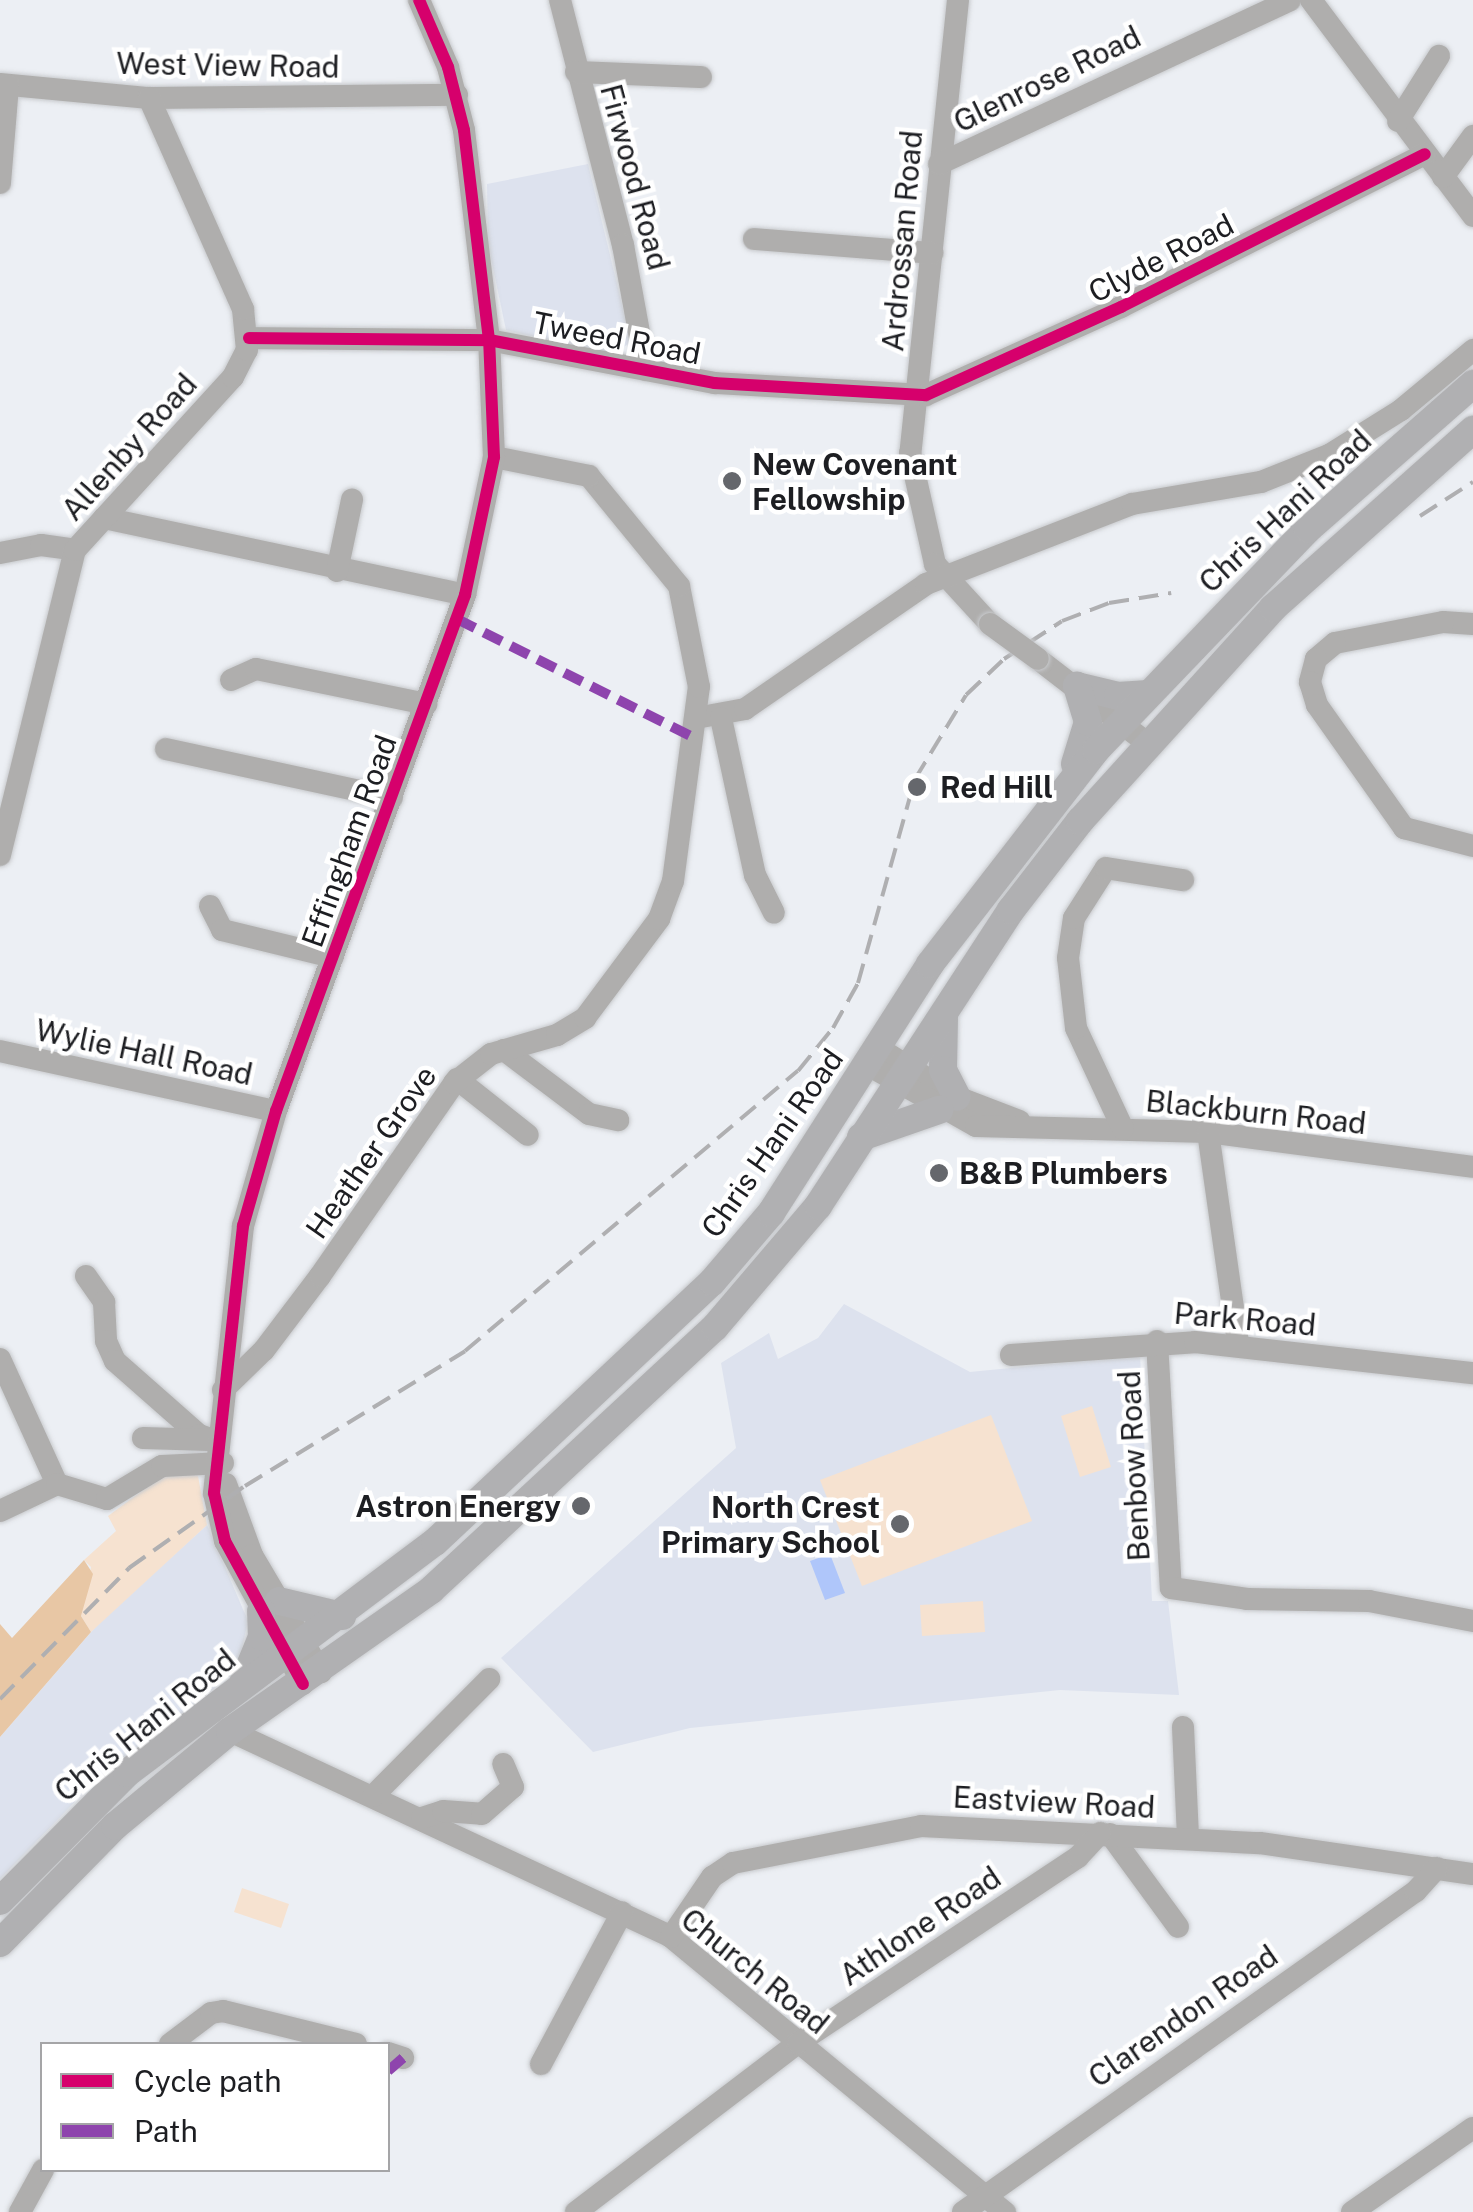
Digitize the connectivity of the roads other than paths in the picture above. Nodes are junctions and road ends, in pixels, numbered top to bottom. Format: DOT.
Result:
graph roads {
  1 [pos="419,0"];
  2 [pos="560,0"];
  3 [pos="958,0"];
  4 [pos="1290,0"];
  5 [pos="1311,0"];
  6 [pos="1439,56"];
  7 [pos="576,72"];
  8 [pos="701,77"];
  9 [pos="4,85"];
  10 [pos="456,95"];
  11 [pos="149,98"];
  12 [pos="1398,121"];
  13 [pos="1473,136"];
  14 [pos="1425,154"];
  15 [pos="939,164"];
  16 [pos="1442,176"];
  17 [pos="0,182"];
  18 [pos="1473,216"];
  19 [pos="754,239"];
  20 [pos="932,253"];
  21 [pos="250,338"];
  22 [pos="489,340"];
  23 [pos="1473,350"];
  24 [pos="646,370"];
  25 [pos="1473,384"];
  26 [pos="914,396"];
  27 [pos="1473,430"];
  28 [pos="494,457"];
  29 [pos="352,500"];
  30 [pos="104,518"];
  31 [pos="76,550"];
  32 [pos="0,553"];
  33 [pos="336,571"];
  34 [pos="942,577"];
  35 [pos="454,592"];
  36 [pos="1473,624"];
  37 [pos="231,680"];
  38 [pos="1076,686"];
  39 [pos="1145,694"];
  40 [pos="426,704"];
  41 [pos="696,718"];
  42 [pos="720,718"];
  43 [pos="1121,722"];
  44 [pos="1147,743"];
  45 [pos="166,749"];
  46 [pos="1068,784"];
  47 [pos="392,798"];
  48 [pos="1473,846"];
  49 [pos="0,854"];
  50 [pos="1183,880"];
  51 [pos="210,906"];
  52 [pos="774,913"];
  53 [pos="333,958"];
  54 [pos="944,1010"];
  55 [pos="504,1050"];
  56 [pos="0,1051"];
  57 [pos="872,1056"];
  58 [pos="902,1075"];
  59 [pos="457,1079"];
  60 [pos="948,1104"];
  61 [pos="276,1111"];
  62 [pos="618,1120"];
  63 [pos="1124,1129"];
  64 [pos="1208,1132"];
  65 [pos="528,1135"];
  66 [pos="860,1137"];
  67 [pos="1473,1167"];
  68 [pos="86,1276"];
  69 [pos="1157,1341"];
  70 [pos="1238,1344"];
  71 [pos="1012,1355"];
  72 [pos="0,1359"];
  73 [pos="1473,1373"];
  74 [pos="222,1390"];
  75 [pos="143,1438"];
  76 [pos="216,1452"];
  77 [pos="57,1484"];
  78 [pos="0,1511"];
  79 [pos="270,1606"];
  80 [pos="342,1616"];
  81 [pos="1473,1620"];
  82 [pos="295,1649"];
  83 [pos="312,1678"];
  84 [pos="489,1679"];
  85 [pos="243,1684"];
  86 [pos="275,1700"];
  87 [pos="1183,1728"];
  88 [pos="230,1731"];
  89 [pos="274,1750"];
  90 [pos="503,1764"];
  91 [pos="373,1796"];
  92 [pos="422,1818"];
  93 [pos="1105,1833"];
  94 [pos="1188,1838"];
  95 [pos="1438,1868"];
  96 [pos="1473,1874"];
  97 [pos="0,1901"];
  98 [pos="622,1912"];
  99 [pos="1178,1927"];
  100 [pos="671,1937"];
  101 [pos="0,1943"];
  102 [pos="173,2042"];
  103 [pos="348,2042"];
  104 [pos="798,2044"];
  105 [pos="541,2064"];
  106 [pos="1473,2128"];
  107 [pos="41,2172"];
  108 [pos="984,2195"];
  109 [pos="576,2209"];
  110 [pos="20,2212"];
  111 [pos="963,2212"];
  112 [pos="1005,2212"];
  113 [pos="1352,2212"];
  1 -- 10 [label="street, Effingham Road"];
  2 -- 7 [label="street, Firwood Road"];
  3 -- 15 [label="street, Ardrossan Road"];
  4 -- 15 [label="street, Glenrose Road"];
  5 -- 12 [label="street"];
  6 -- 12 [label="street"];
  7 -- 8 [label="street"];
  7 -- 24 [label="street, Firwood Road"];
  9 -- 11 [label="street, West View Road"];
  9 -- 17 [label="street"];
  10 -- 11 [label="street, West View Road"];
  10 -- 22 [label="street, Effingham Road"];
  11 -- 21 [label="street"];
  12 -- 14 [label="street"];
  13 -- 16 [label="street"];
  14 -- 16 [label="street"];
  14 -- 26 [label="street, Clyde Road"];
  15 -- 20 [label="street, Ardrossan Road"];
  16 -- 18 [label="street"];
  19 -- 20 [label="street"];
  20 -- 26 [label="street, Ardrossan Road"];
  21 -- 22 [label="street, Tweed Road"];
  21 -- 30 [label="street, Allenby Road"];
  22 -- 24 [label="street, Tweed Road"];
  22 -- 28 [label="street, Effingham Road"];
  23 -- 34 [label="street"];
  24 -- 26 [label="street, Tweed Road"];
  25 -- 39 [label="main road, Chris Hani Road"];
  26 -- 34 [label="street, Ardrossan Road"];
  27 -- 44 [label="main road, Chris Hani Road"];
  28 -- 40 [label="street, Effingham Road"];
  28 -- 41 [label="street, Heather Grove"];
  29 -- 33 [label="street"];
  30 -- 31 [label="street, Allenby Road"];
  30 -- 33 [label="street"];
  31 -- 32 [label="street"];
  31 -- 49 [label="street, Allenby Road"];
  33 -- 35 [label="street"];
  34 -- 38 [label="street, Ardrossan Road, bridge"];
  34 -- 42 [label="street"];
  36 -- 48 [label="street"];
  37 -- 40 [label="street"];
  38 -- 39 [label="main road"];
  38 -- 43 [label="street, Ardrossan Road"];
  38 -- 46 [label="main road"];
  39 -- 43 [label="main road, Chris Hani Road"];
  40 -- 47 [label="street, Effingham Road"];
  41 -- 42 [label="street"];
  41 -- 55 [label="street, Heather Grove"];
  42 -- 52 [label="street"];
  43 -- 44 [label="street, Ardrossan Road"];
  43 -- 46 [label="main road, Chris Hani Road"];
  44 -- 54 [label="main road, Chris Hani Road"];
  45 -- 47 [label="street"];
  46 -- 57 [label="main road, Chris Hani Road"];
  47 -- 53 [label="street, Effingham Road"];
  50 -- 63 [label="street"];
  51 -- 53 [label="street"];
  53 -- 61 [label="street, Effingham Road"];
  54 -- 58 [label="main road, Chris Hani Road"];
  54 -- 60 [label="main road"];
  55 -- 59 [label="street, Heather Grove"];
  55 -- 62 [label="street"];
  56 -- 61 [label="street, Wylie Hall Road"];
  57 -- 58 [label="street, Blackburn Road"];
  57 -- 80 [label="main road, Chris Hani Road"];
  58 -- 60 [label="street, Blackburn Road"];
  58 -- 66 [label="main road, Chris Hani Road"];
  59 -- 65 [label="street"];
  59 -- 74 [label="street, Heather Grove"];
  60 -- 63 [label="street, Blackburn Road"];
  60 -- 66 [label="main road"];
  61 -- 74 [label="street, Effingham Road"];
  63 -- 64 [label="street, Blackburn Road"];
  64 -- 67 [label="street, Blackburn Road"];
  64 -- 70 [label="street"];
  66 -- 83 [label="main road, Chris Hani Road"];
  68 -- 76 [label="street"];
  69 -- 70 [label="street, Park Road"];
  69 -- 71 [label="street, Park Road"];
  69 -- 81 [label="street, Benbow Road"];
  70 -- 73 [label="street, Park Road"];
  72 -- 77 [label="street"];
  74 -- 76 [label="street, Effingham Road"];
  75 -- 76 [label="street"];
  76 -- 77 [label="street"];
  76 -- 79 [label="street, Effingham Road"];
  77 -- 78 [label="street"];
  79 -- 80 [label="main road"];
  79 -- 82 [label="street, Effingham Road"];
  79 -- 85 [label="main road"];
  80 -- 82 [label="main road, Chris Hani Road"];
  82 -- 83 [label="street, Effingham Road"];
  82 -- 85 [label="main road, Chris Hani Road"];
  83 -- 86 [label="main road, Chris Hani Road"];
  84 -- 91 [label="street"];
  85 -- 97 [label="main road, Chris Hani Road"];
  86 -- 88 [label="main road, Chris Hani Road"];
  86 -- 89 [label="street"];
  87 -- 94 [label="street"];
  88 -- 89 [label="street, Church Road"];
  88 -- 101 [label="main road, Chris Hani Road"];
  89 -- 91 [label="street, Church Road"];
  90 -- 92 [label="street"];
  91 -- 92 [label="street, Church Road"];
  92 -- 98 [label="street, Church Road"];
  93 -- 94 [label="street, Eastview Road"];
  93 -- 99 [label="street"];
  93 -- 100 [label="street, Eastview Road"];
  93 -- 104 [label="street, Athlone Road"];
  94 -- 95 [label="street, Eastview Road"];
  95 -- 96 [label="street, Eastview Road"];
  95 -- 108 [label="street, Clarendon Road"];
  98 -- 100 [label="street, Church Road"];
  98 -- 105 [label="street"];
  100 -- 104 [label="street, Church Road"];
  102 -- 103 [label="street"];
  104 -- 108 [label="street, Church Road"];
  104 -- 109 [label="street, Athlone Road"];
  106 -- 113 [label="street"];
  107 -- 110 [label="street"];
  108 -- 111 [label="street, Clarendon Road"];
  108 -- 112 [label="street, Church Road"];
}
